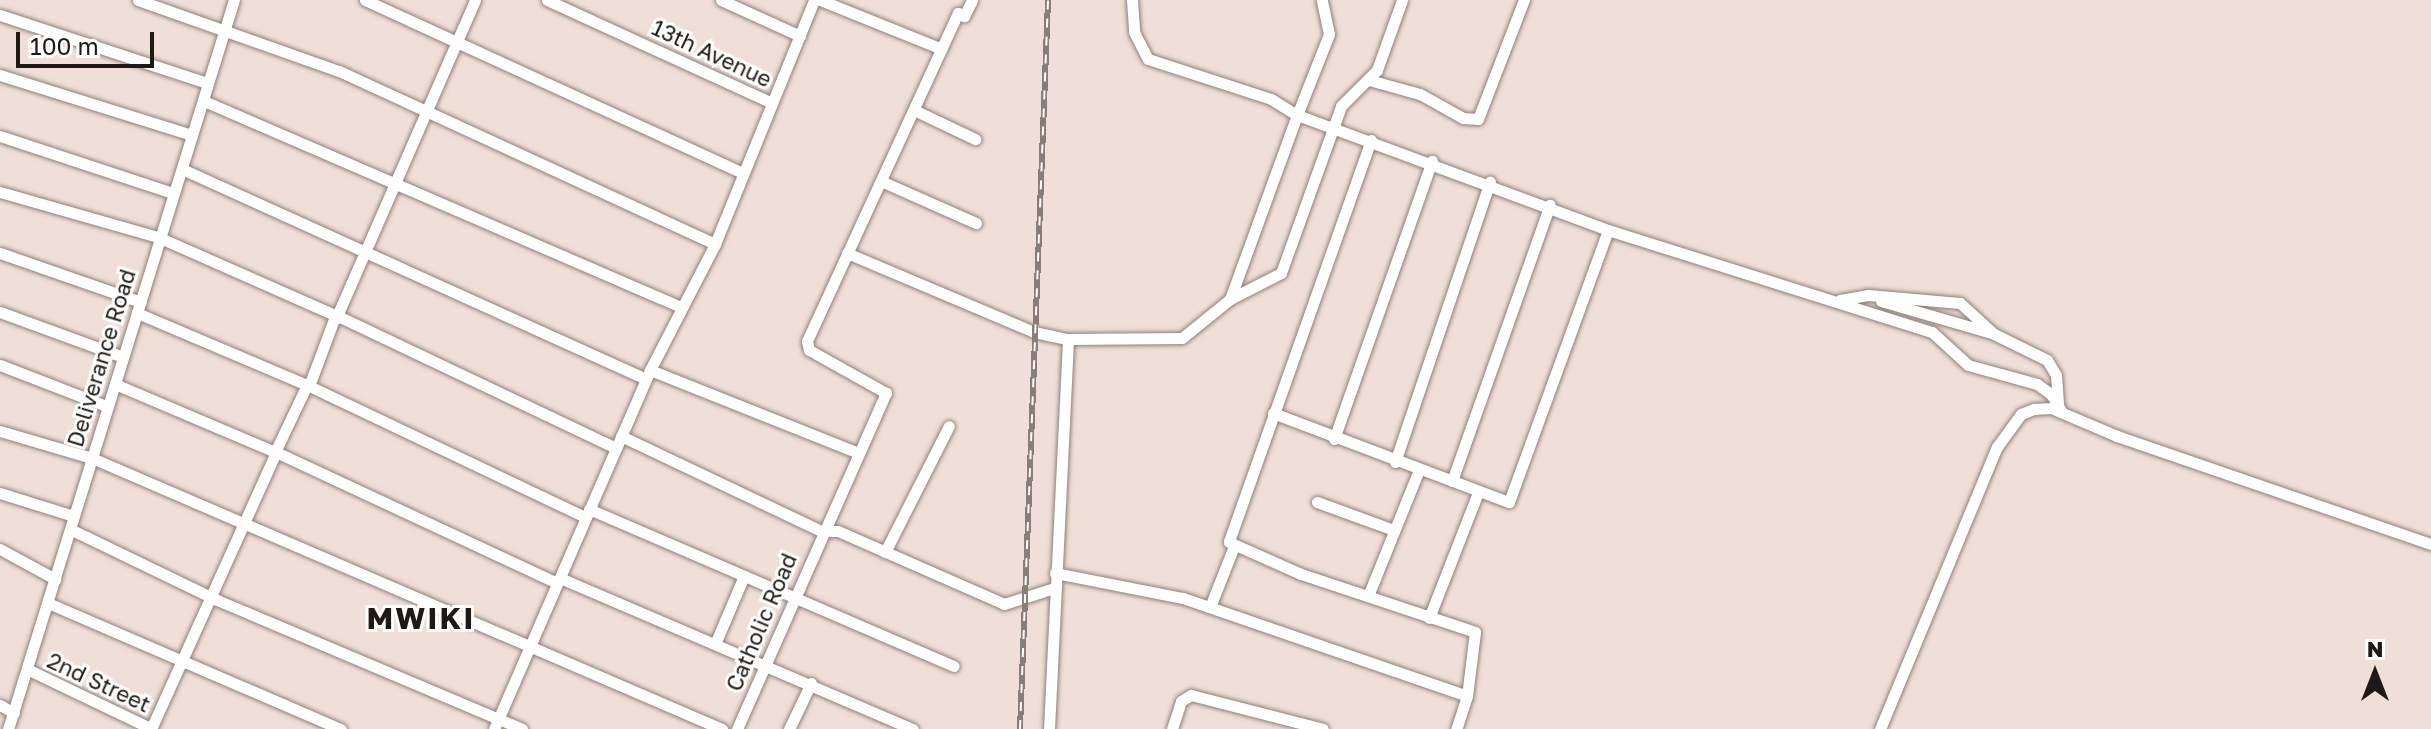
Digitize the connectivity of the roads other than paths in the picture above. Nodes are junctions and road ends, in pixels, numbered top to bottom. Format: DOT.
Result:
graph roads {
  1 [pos="138,0"];
  2 [pos="234,0"];
  3 [pos="365,0"];
  4 [pos="475,0"];
  5 [pos="547,0"];
  6 [pos="721,0"];
  7 [pos="817,0"];
  8 [pos="972,0"];
  9 [pos="1132,0"];
  10 [pos="1322,0"];
  11 [pos="1402,0"];
  12 [pos="1524,0"];
  13 [pos="0,15"];
  14 [pos="226,29"];
  15 [pos="800,36"];
  16 [pos="457,39"];
  17 [pos="942,49"];
  18 [pos="0,75"];
  19 [pos="1369,80"];
  20 [pos="207,83"];
  21 [pos="204,101"];
  22 [pos="772,103"];
  23 [pos="914,110"];
  24 [pos="423,111"];
  25 [pos="1297,115"];
  26 [pos="1333,130"];
  27 [pos="192,135"];
  28 [pos="0,136"];
  29 [pos="975,139"];
  30 [pos="1371,140"];
  31 [pos="1432,161"];
  32 [pos="182,169"];
  33 [pos="741,172"];
  34 [pos="881,181"];
  35 [pos="1490,182"];
  36 [pos="394,183"];
  37 [pos="0,192"];
  38 [pos="172,193"];
  39 [pos="1550,205"];
  40 [pos="976,223"];
  41 [pos="1608,230"];
  42 [pos="158,237"];
  43 [pos="715,244"];
  44 [pos="367,249"];
  45 [pos="0,253"];
  46 [pos="847,253"];
  47 [pos="1866,295"];
  48 [pos="1230,299"];
  49 [pos="1839,301"];
  50 [pos="681,307"];
  51 [pos="139,308"];
  52 [pos="0,312"];
  53 [pos="337,316"];
  54 [pos="1994,334"];
  55 [pos="1068,339"];
  56 [pos="123,357"];
  57 [pos="0,365"];
  58 [pos="648,375"];
  59 [pos="307,383"];
  60 [pos="115,384"];
  61 [pos="106,406"];
  62 [pos="2060,409"];
  63 [pos="1273,413"];
  64 [pos="949,426"];
  65 [pos="0,431"];
  66 [pos="621,436"];
  67 [pos="1334,439"];
  68 [pos="616,448"];
  69 [pos="276,452"];
  70 [pos="856,452"];
  71 [pos="92,458"];
  72 [pos="1395,462"];
  73 [pos="1419,470"];
  74 [pos="1452,481"];
  75 [pos="1478,492"];
  76 [pos="0,493"];
  77 [pos="1317,502"];
  78 [pos="587,513"];
  79 [pos="74,516"];
  80 [pos="243,524"];
  81 [pos="72,530"];
  82 [pos="1394,530"];
  83 [pos="821,531"];
  84 [pos="2431,544"];
  85 [pos="1234,546"];
  86 [pos="1,552"];
  87 [pos="885,552"];
  88 [pos="1055,573"];
  89 [pos="744,576"];
  90 [pos="55,579"];
  91 [pos="559,581"];
  92 [pos="1054,588"];
  93 [pos="211,593"];
  94 [pos="1368,596"];
  95 [pos="796,598"];
  96 [pos="48,603"];
  97 [pos="1210,607"];
  98 [pos="1429,618"];
  99 [pos="715,644"];
  100 [pos="526,647"];
  101 [pos="181,659"];
  102 [pos="765,664"];
  103 [pos="954,666"];
  104 [pos="29,670"];
  105 [pos="811,683"];
  106 [pos="1467,696"];
  107 [pos="0,705"];
  108 [pos="14,713"];
  109 [pos="496,724"];
  110 [pos="8,729"];
  111 [pos="151,729"];
  112 [pos="341,729"];
  113 [pos="522,729"];
  114 [pos="722,729"];
  115 [pos="737,729"];
  116 [pos="789,729"];
  117 [pos="913,729"];
  118 [pos="1049,729"];
  119 [pos="1172,729"];
  120 [pos="1323,729"];
  121 [pos="1456,729"];
  122 [pos="1880,729"];
  1 -- 14 [label="street"];
  2 -- 14 [label="street, Deliverance Road"];
  3 -- 16 [label="street"];
  4 -- 16 [label="street"];
  5 -- 22 [label="street, 13th Avenue"];
  6 -- 15 [label="street"];
  7 -- 15 [label="street"];
  7 -- 17 [label="street"];
  8 -- 17 [label="street"];
  9 -- 25 [label="street"];
  10 -- 25 [label="street"];
  11 -- 19 [label="street"];
  12 -- 19 [label="street"];
  13 -- 20 [label="street"];
  14 -- 20 [label="street, Deliverance Road"];
  14 -- 24 [label="street"];
  15 -- 22 [label="street"];
  16 -- 24 [label="street"];
  16 -- 33 [label="street"];
  17 -- 23 [label="street"];
  18 -- 27 [label="street"];
  19 -- 26 [label="street"];
  20 -- 21 [label="street, Deliverance Road"];
  21 -- 27 [label="street, Deliverance Road"];
  21 -- 36 [label="street"];
  22 -- 33 [label="street"];
  23 -- 29 [label="street"];
  23 -- 34 [label="street"];
  24 -- 36 [label="street"];
  24 -- 43 [label="street"];
  25 -- 26 [label="street"];
  25 -- 48 [label="street"];
  26 -- 30 [label="street"];
  26 -- 48 [label="street"];
  27 -- 32 [label="street, Deliverance Road"];
  28 -- 38 [label="street"];
  30 -- 31 [label="street"];
  30 -- 63 [label="street"];
  31 -- 35 [label="street"];
  31 -- 67 [label="street"];
  32 -- 38 [label="street, Deliverance Road"];
  32 -- 44 [label="street"];
  33 -- 43 [label="street"];
  34 -- 40 [label="street"];
  34 -- 46 [label="street"];
  35 -- 39 [label="street"];
  35 -- 72 [label="street"];
  36 -- 44 [label="street"];
  36 -- 50 [label="street"];
  37 -- 42 [label="street"];
  38 -- 42 [label="street, Deliverance Road"];
  39 -- 41 [label="street"];
  39 -- 74 [label="street"];
  41 -- 49 [label="street"];
  41 -- 75 [label="street"];
  42 -- 51 [label="street, Deliverance Road"];
  42 -- 53 [label="street"];
  43 -- 50 [label="street"];
  44 -- 53 [label="street"];
  44 -- 58 [label="street"];
  45 -- 51 [label="street"];
  46 -- 55 [label="street"];
  46 -- 70 [label="street, Catholic Road"];
  47 -- 49 [label="street"];
  47 -- 54 [label="street"];
  47 -- 54 [label="street"];
  48 -- 55 [label="street"];
  49 -- 62 [label="street"];
  50 -- 58 [label="street"];
  51 -- 56 [label="street, Deliverance Road"];
  51 -- 59 [label="street"];
  52 -- 56 [label="street"];
  53 -- 59 [label="street"];
  53 -- 68 [label="street"];
  54 -- 62 [label="street"];
  55 -- 88 [label="street"];
  56 -- 60 [label="street, Deliverance Road"];
  57 -- 61 [label="street"];
  58 -- 66 [label="street"];
  58 -- 70 [label="street"];
  59 -- 69 [label="street"];
  59 -- 78 [label="street"];
  60 -- 61 [label="street, Deliverance Road"];
  60 -- 69 [label="street"];
  61 -- 71 [label="street, Deliverance Road"];
  62 -- 84 [label="street"];
  62 -- 122 [label="street"];
  63 -- 67 [label="street"];
  63 -- 85 [label="street"];
  64 -- 87 [label="street"];
  65 -- 71 [label="street"];
  66 -- 68 [label="street"];
  66 -- 83 [label="street"];
  67 -- 72 [label="street"];
  68 -- 78 [label="street"];
  69 -- 80 [label="street"];
  69 -- 91 [label="street"];
  70 -- 83 [label="street, Catholic Road"];
  71 -- 79 [label="street, Deliverance Road"];
  71 -- 80 [label="street"];
  72 -- 73 [label="street"];
  73 -- 74 [label="street"];
  73 -- 82 [label="street"];
  74 -- 75 [label="street"];
  75 -- 98 [label="street"];
  76 -- 79 [label="street"];
  77 -- 82 [label="street"];
  78 -- 89 [label="street"];
  78 -- 91 [label="street"];
  79 -- 81 [label="street, Deliverance Road"];
  80 -- 93 [label="street"];
  80 -- 100 [label="street"];
  81 -- 90 [label="street, Deliverance Road"];
  81 -- 93 [label="street"];
  82 -- 94 [label="street"];
  83 -- 87 [label="street"];
  83 -- 95 [label="street, Catholic Road"];
  85 -- 94 [label="street"];
  85 -- 97 [label="street"];
  86 -- 90 [label="street"];
  87 -- 92 [label="street"];
  88 -- 92 [label="street"];
  88 -- 97 [label="street"];
  89 -- 95 [label="street"];
  89 -- 99 [label="street"];
  90 -- 96 [label="street, Deliverance Road"];
  91 -- 99 [label="street"];
  91 -- 100 [label="street"];
  92 -- 118 [label="street"];
  93 -- 101 [label="street"];
  93 -- 109 [label="street"];
  94 -- 98 [label="street"];
  95 -- 102 [label="street, Catholic Road"];
  95 -- 103 [label="street"];
  96 -- 101 [label="street"];
  96 -- 104 [label="street, Deliverance Road"];
  97 -- 106 [label="street"];
  98 -- 106 [label="street"];
  99 -- 102 [label="street"];
  100 -- 109 [label="street"];
  100 -- 114 [label="street"];
  101 -- 111 [label="street"];
  101 -- 112 [label="street"];
  102 -- 105 [label="street"];
  102 -- 115 [label="street, Catholic Road"];
  104 -- 108 [label="street, Deliverance Road"];
  104 -- 111 [label="street, 2nd Street"];
  105 -- 116 [label="street"];
  105 -- 117 [label="street"];
  106 -- 121 [label="street"];
  107 -- 108 [label="street"];
  108 -- 110 [label="street, Deliverance Road"];
  109 -- 113 [label="street"];
  119 -- 120 [label="street"];
}
